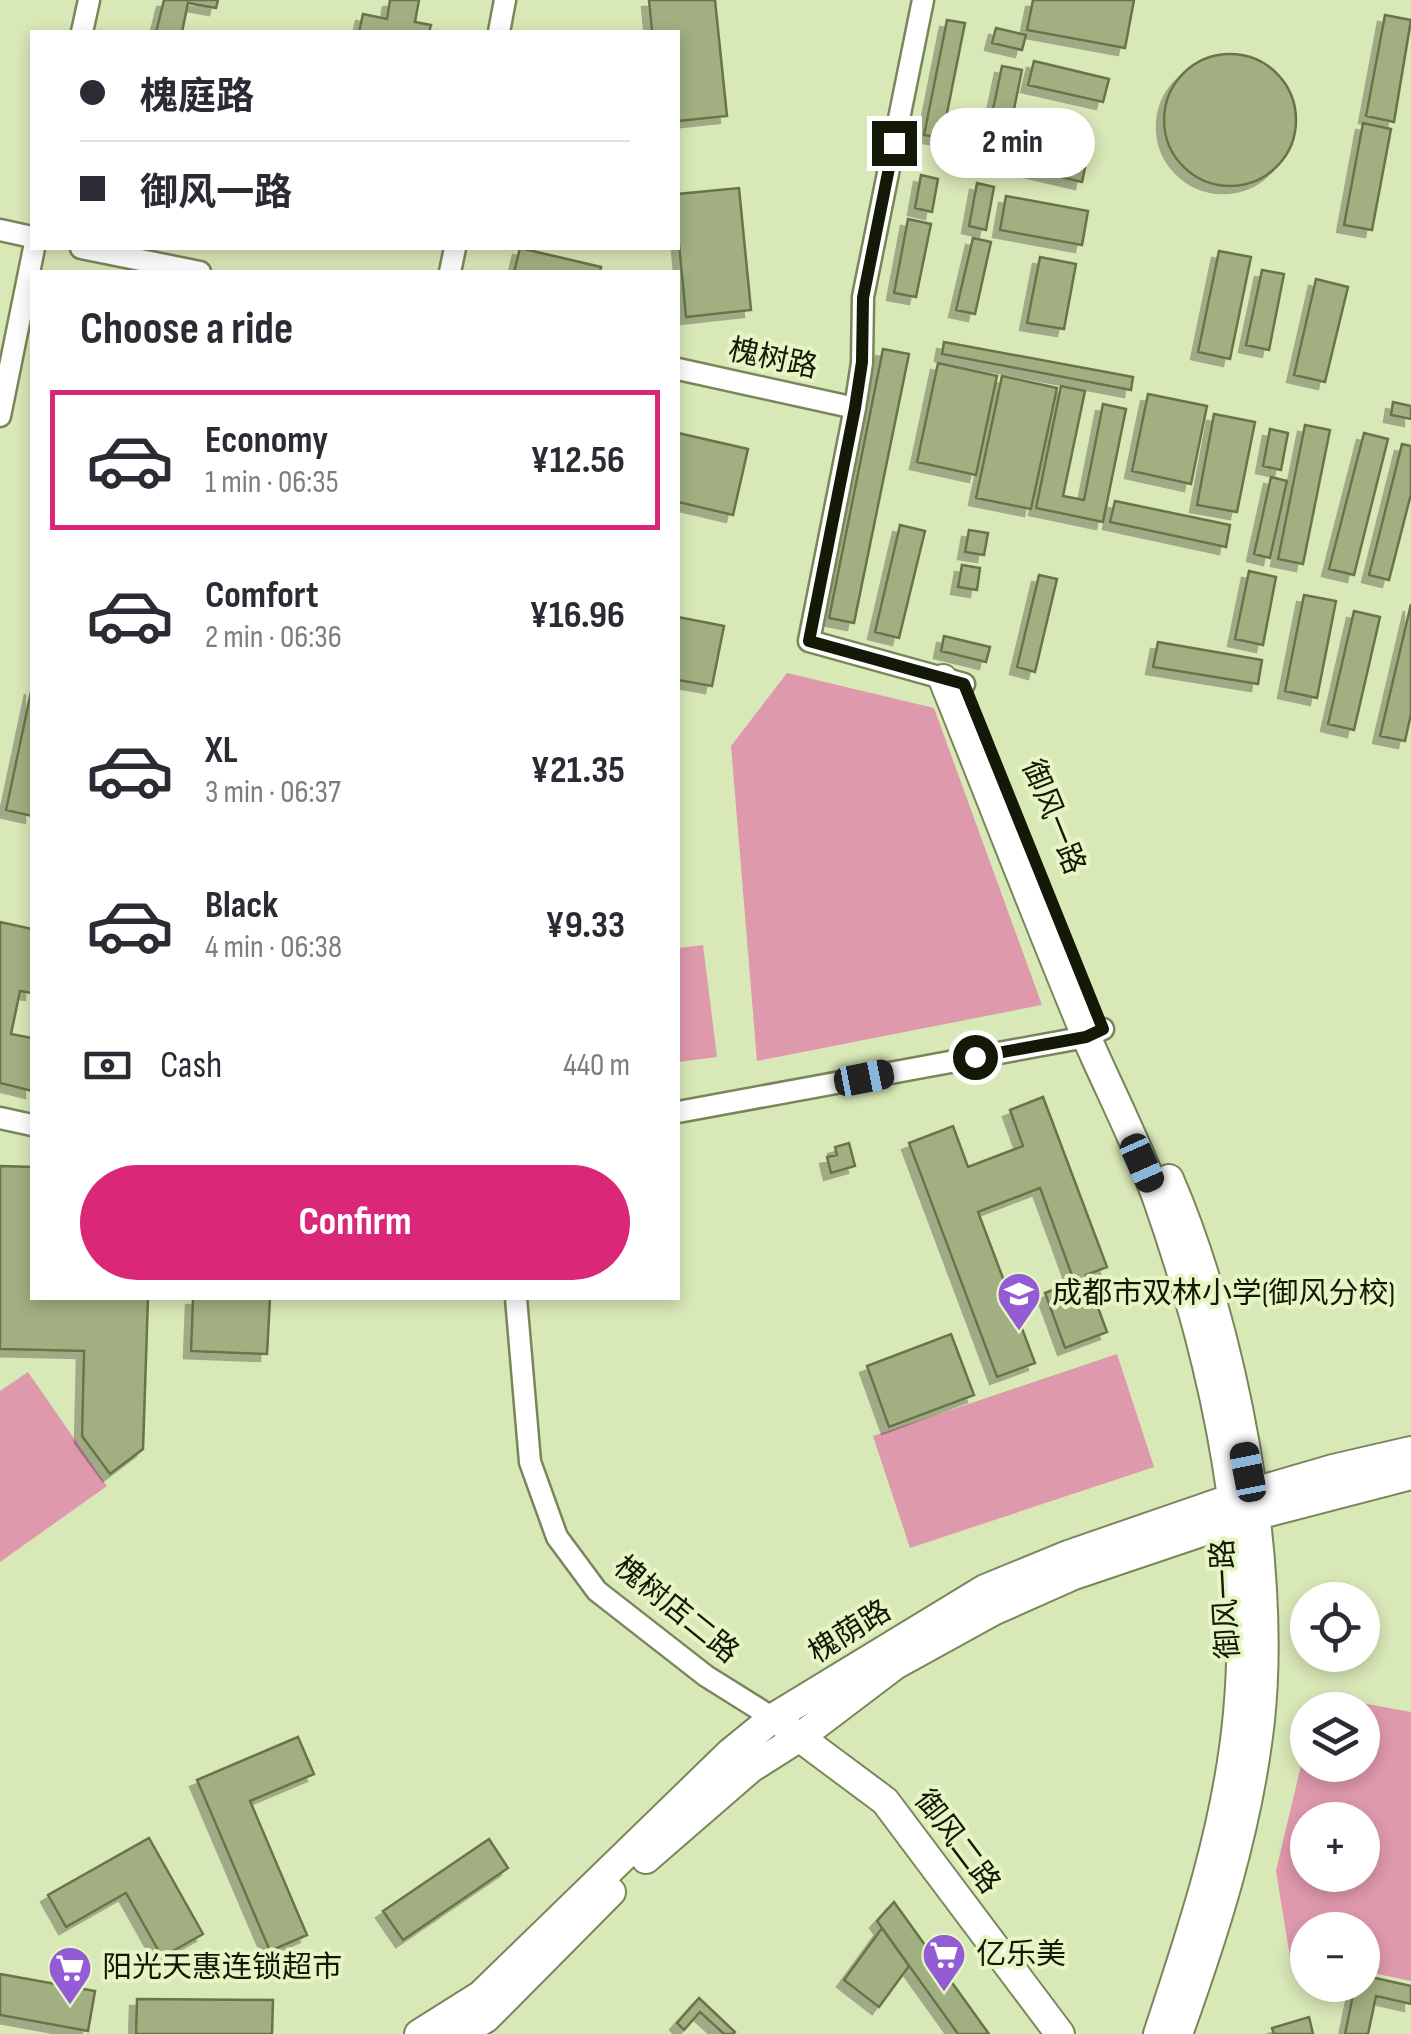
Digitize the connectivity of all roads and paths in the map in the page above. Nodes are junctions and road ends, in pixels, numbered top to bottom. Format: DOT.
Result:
graph roads {
  1 [pos="89,0"];
  2 [pos="505,0"];
  3 [pos="923,0"];
  4 [pos="82,30"];
  5 [pos="498,30"];
  6 [pos="0,230"];
  7 [pos="30,237"];
  8 [pos="34,250"];
  9 [pos="92,250"];
  10 [pos="190,270"];
  11 [pos="680,369"];
  12 [pos="855,408"];
  13 [pos="0,416"];
  14 [pos="954,682"];
  15 [pos="1095,1033"];
  16 [pos="680,1112"];
  17 [pos="0,1118"];
  18 [pos="30,1125"];
  19 [pos="516,1300"];
  20 [pos="1411,1451"];
  21 [pos="1411,1475"];
  22 [pos="1242,1508"];
  23 [pos="774,1718"];
  24 [pos="800,1738"];
  25 [pos="418,2034"];
  26 [pos="460,2034"];
  27 [pos="1060,2034"];
  28 [pos="1158,2034"];
  29 [pos="1178,2034"];
  1 -- 4 [label="street"];
  2 -- 5 [label="street"];
  3 -- 12 [label="street, 御风一路"];
  6 -- 7 [label="street"];
  8 -- 13 [label="street"];
  9 -- 10 [label="street"];
  11 -- 12 [label="street, 槐树路"];
  12 -- 14 [label="street, 御风一路"];
  14 -- 15 [label="main road, 御风一路"];
  15 -- 16 [label="street"];
  15 -- 22 [label="main road, 御风一路"];
  17 -- 18 [label="street"];
  19 -- 23 [label="street, 槐树店二路"];
  20 -- 22 [label="main road, 槐荫路"];
  21 -- 22 [label="main road, 槐荫路"];
  22 -- 23 [label="main road, 槐荫路"];
  22 -- 24 [label="main road, 槐荫路"];
  22 -- 28 [label="main road, 御风一路"];
  22 -- 29 [label="main road, 御风一路"];
  23 -- 24 [label="main road, 御风二路"];
  23 -- 25 [label="main road, 槐荫路"];
  24 -- 26 [label="main road, 槐荫路"];
  24 -- 27 [label="main road, 御风二路"];
}
